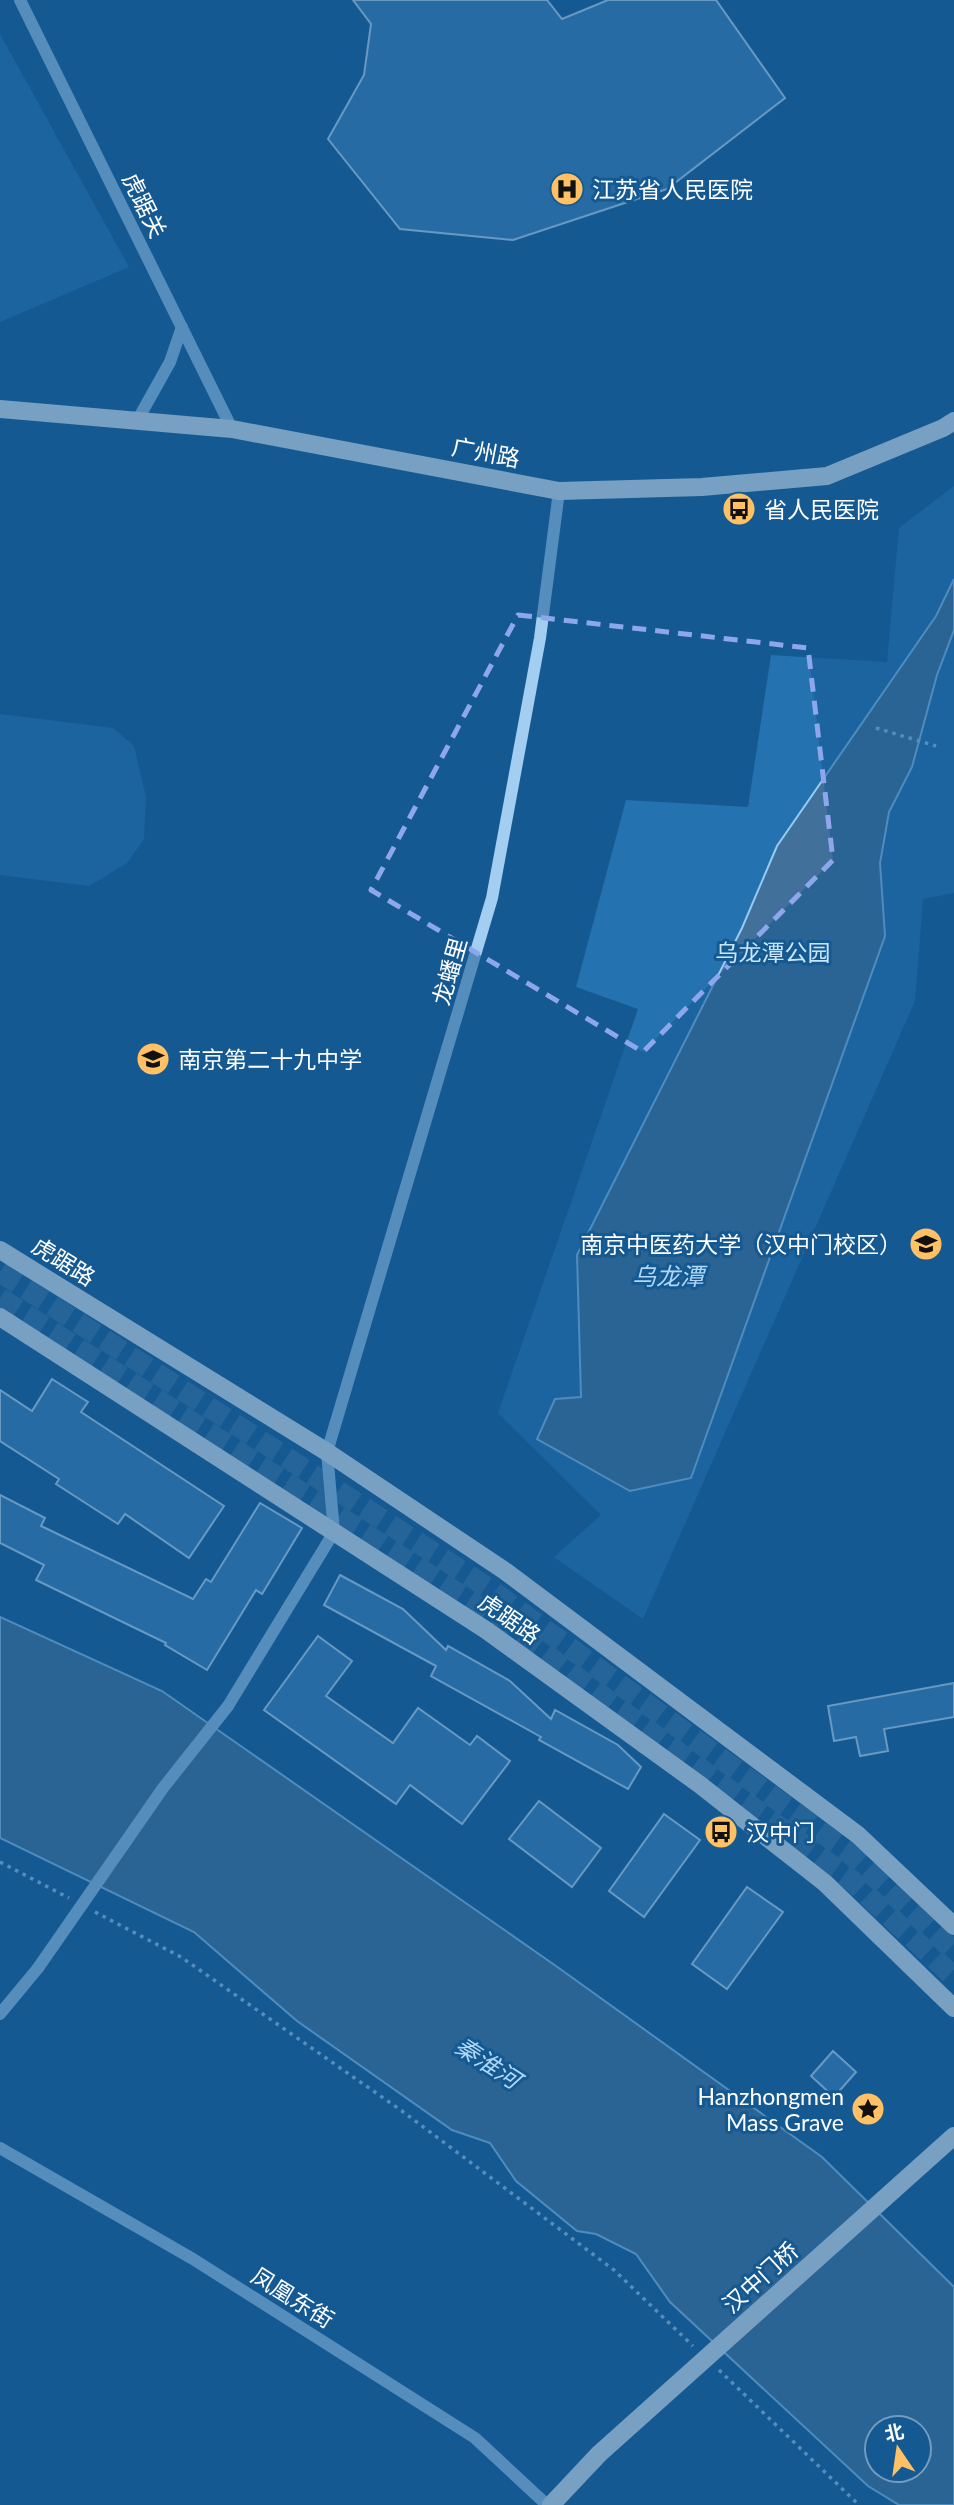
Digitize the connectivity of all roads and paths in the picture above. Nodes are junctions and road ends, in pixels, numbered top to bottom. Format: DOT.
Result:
graph roads {
  1 [pos="20,0"];
  2 [pos="182,327"];
  3 [pos="0,409"];
  4 [pos="137,421"];
  5 [pos="954,421"];
  6 [pos="232,429"];
  7 [pos="559,491"];
  8 [pos="876,727"];
  9 [pos="936,746"];
  10 [pos="0,1250"];
  11 [pos="0,1317"];
  12 [pos="327,1452"];
  13 [pos="334,1532"];
  14 [pos="0,1862"];
  15 [pos="72,1900"];
  16 [pos="85,1906"];
  17 [pos="954,1926"];
  18 [pos="954,2008"];
  19 [pos="0,2014"];
  20 [pos="954,2136"];
  21 [pos="0,2147"];
  22 [pos="693,2346"];
  23 [pos="713,2365"];
  24 [pos="549,2505"];
  25 [pos="859,2505"];
  1 -- 2 [label="street, 虎踞关"];
  2 -- 4 [label="street"];
  2 -- 6 [label="street, 虎踞关"];
  3 -- 4 [label="main road, 广州路"];
  4 -- 6 [label="main road, 广州路"];
  5 -- 7 [label="main road, 广州路"];
  6 -- 7 [label="main road, 广州路"];
  7 -- 12 [label="street, 龙蟠里"];
  8 -- 9 [label="path"];
  10 -- 12 [label="main road, 虎踞路"];
  11 -- 13 [label="main road, 虎踞路"];
  12 -- 13 [label="street"];
  12 -- 17 [label="main road, 虎踞路"];
  13 -- 18 [label="main road, 虎踞路"];
  13 -- 19 [label="street, bridge"];
  14 -- 15 [label="path"];
  16 -- 22 [label="path"];
  20 -- 24 [label="main road, 汉中门桥, bridge"];
  21 -- 24 [label="street, 凤凰东街"];
  23 -- 25 [label="path"];
}
